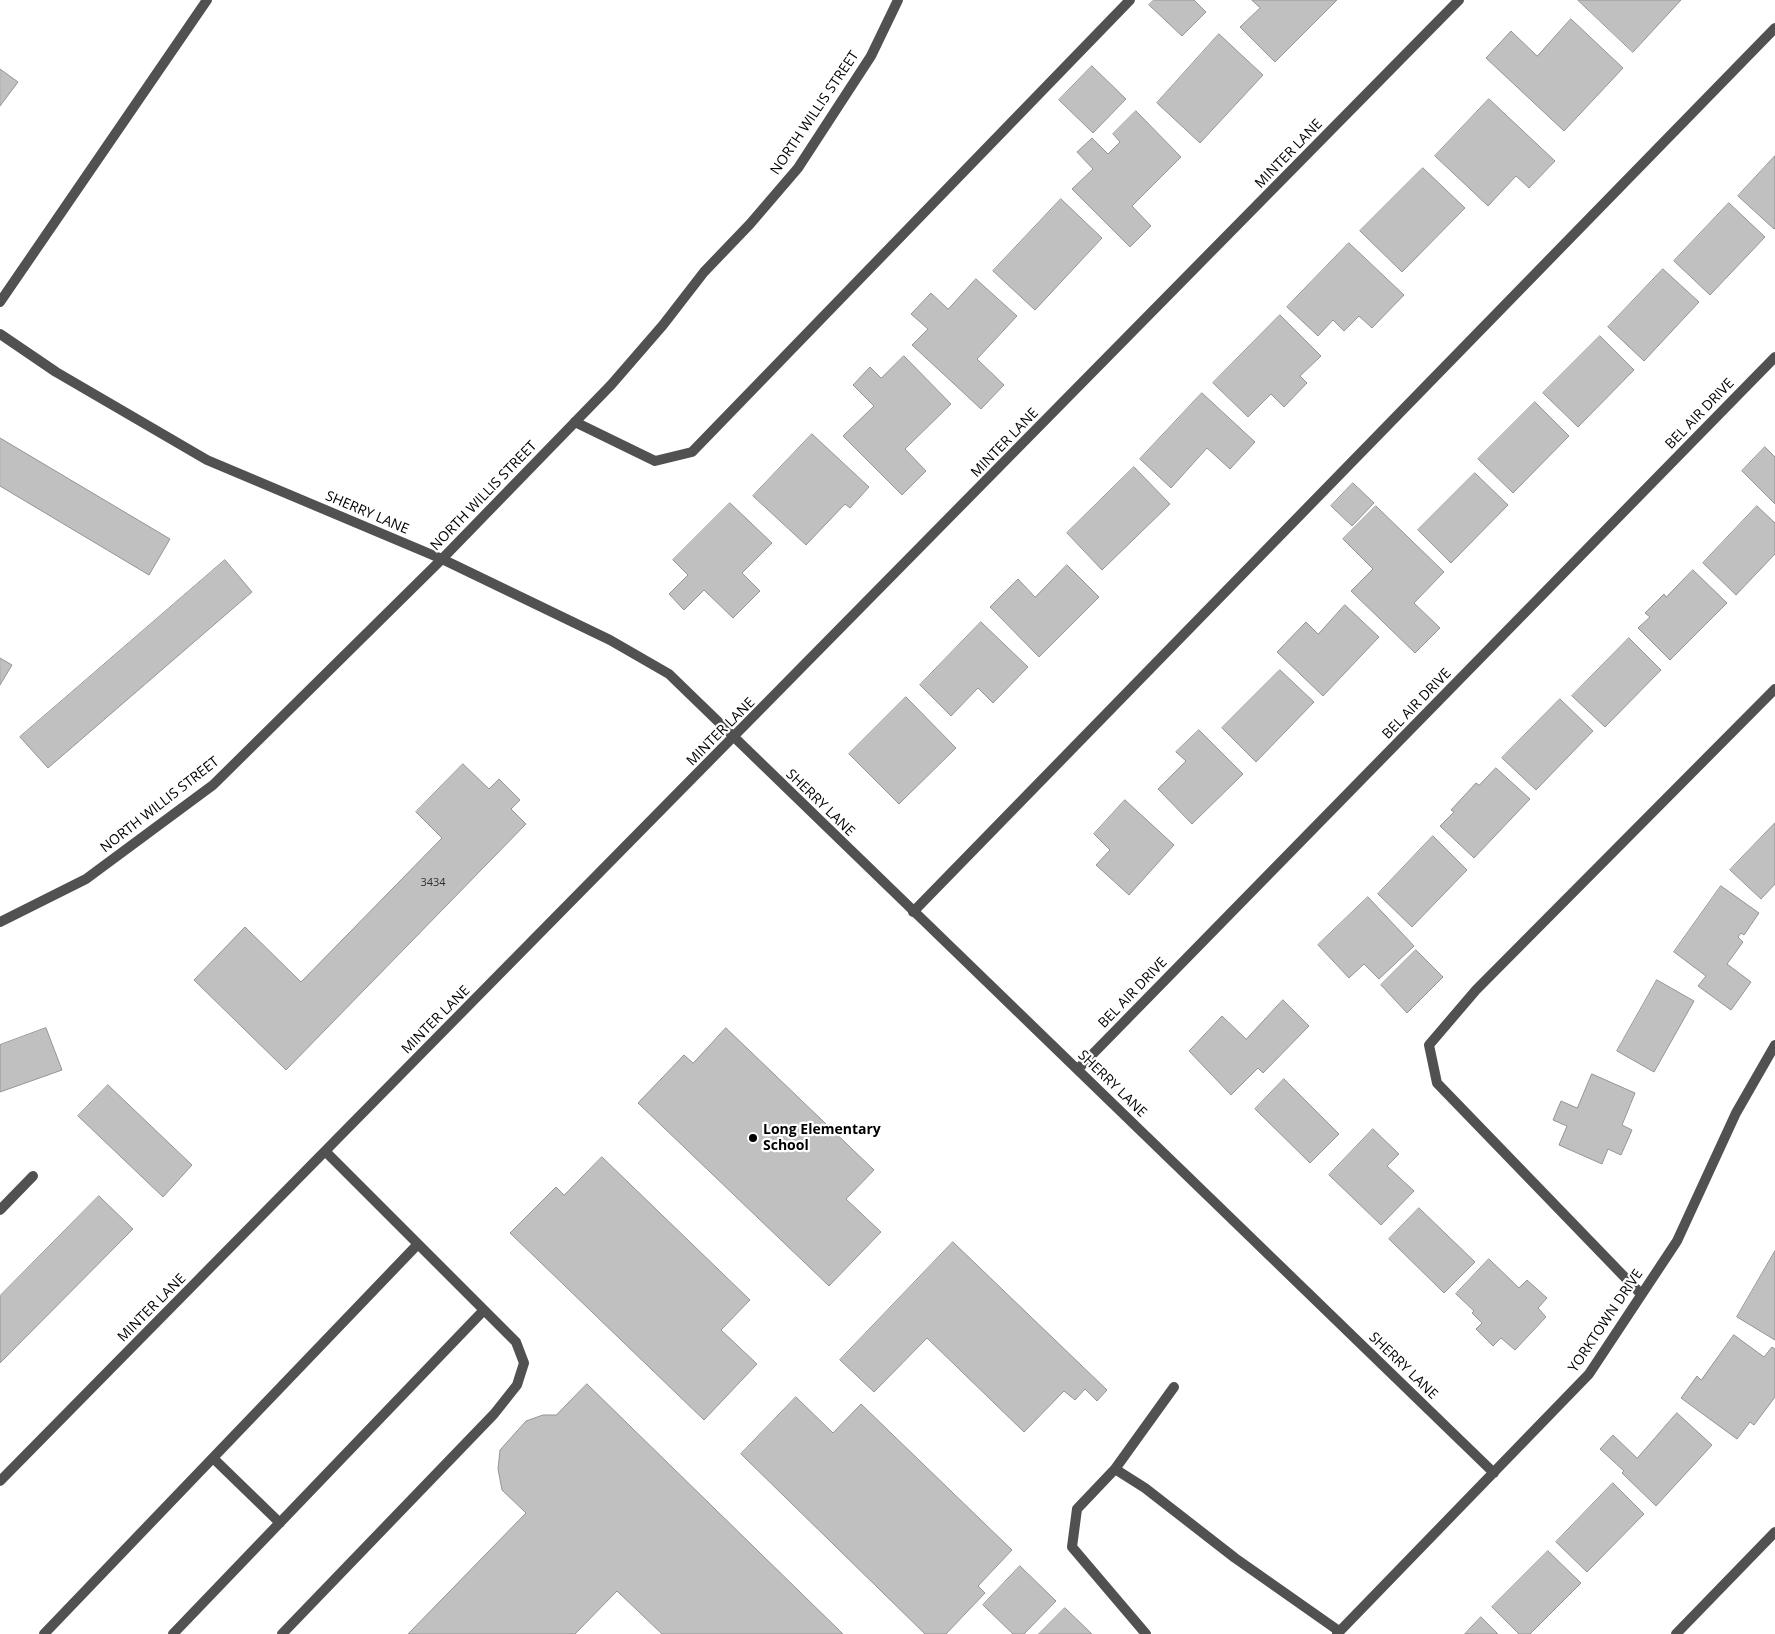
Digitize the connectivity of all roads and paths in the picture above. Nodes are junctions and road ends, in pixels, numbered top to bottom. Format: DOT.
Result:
graph roads {
  1 [pos="207,0"];
  2 [pos="898,0"];
  3 [pos="1130,0"];
  4 [pos="1459,0"];
  5 [pos="1775,28"];
  6 [pos="0,302"];
  7 [pos="0,334"];
  8 [pos="1775,357"];
  9 [pos="575,422"];
  10 [pos="442,559"];
  11 [pos="1775,689"];
  12 [pos="734,739"];
  13 [pos="914,912"];
  14 [pos="0,922"];
  15 [pos="1774,1048"];
  16 [pos="1078,1069"];
  17 [pos="326,1152"];
  18 [pos="34,1176"];
  19 [pos="0,1210"];
  20 [pos="418,1244"];
  21 [pos="1642,1294"];
  22 [pos="484,1310"];
  23 [pos="1174,1387"];
  24 [pos="213,1458"];
  25 [pos="1115,1469"];
  26 [pos="1494,1473"];
  27 [pos="1,1479"];
  28 [pos="280,1523"];
  29 [pos="1775,1532"];
  30 [pos="1338,1633"];
  31 [pos="44,1634"];
  32 [pos="173,1634"];
  33 [pos="282,1634"];
  34 [pos="1146,1634"];
  35 [pos="1676,1634"];
  1 -- 6 [label="street"];
  2 -- 9 [label="street, NORTH WILLIS STREET"];
  3 -- 9 [label="street"];
  4 -- 12 [label="street, MINTER LANE"];
  5 -- 13 [label="street"];
  7 -- 10 [label="street, SHERRY LANE"];
  8 -- 16 [label="street, BEL AIR DRIVE"];
  9 -- 10 [label="street, NORTH WILLIS STREET"];
  10 -- 12 [label="street, SHERRY LANE"];
  10 -- 14 [label="street, NORTH WILLIS STREET"];
  11 -- 21 [label="street"];
  12 -- 13 [label="street, SHERRY LANE"];
  12 -- 17 [label="street, MINTER LANE"];
  13 -- 16 [label="street, SHERRY LANE"];
  15 -- 21 [label="street, YORKTOWN DRIVE"];
  16 -- 26 [label="street, SHERRY LANE"];
  17 -- 20 [label="street"];
  17 -- 27 [label="street, MINTER LANE"];
  18 -- 19 [label="street"];
  20 -- 22 [label="street"];
  20 -- 24 [label="street"];
  21 -- 26 [label="street, YORKTOWN DRIVE"];
  22 -- 28 [label="street"];
  22 -- 33 [label="street"];
  23 -- 25 [label="street"];
  24 -- 28 [label="street"];
  24 -- 31 [label="street"];
  25 -- 30 [label="street"];
  25 -- 34 [label="street"];
  26 -- 30 [label="street, YORKTOWN DRIVE"];
  28 -- 32 [label="street"];
  29 -- 35 [label="street"];
}
